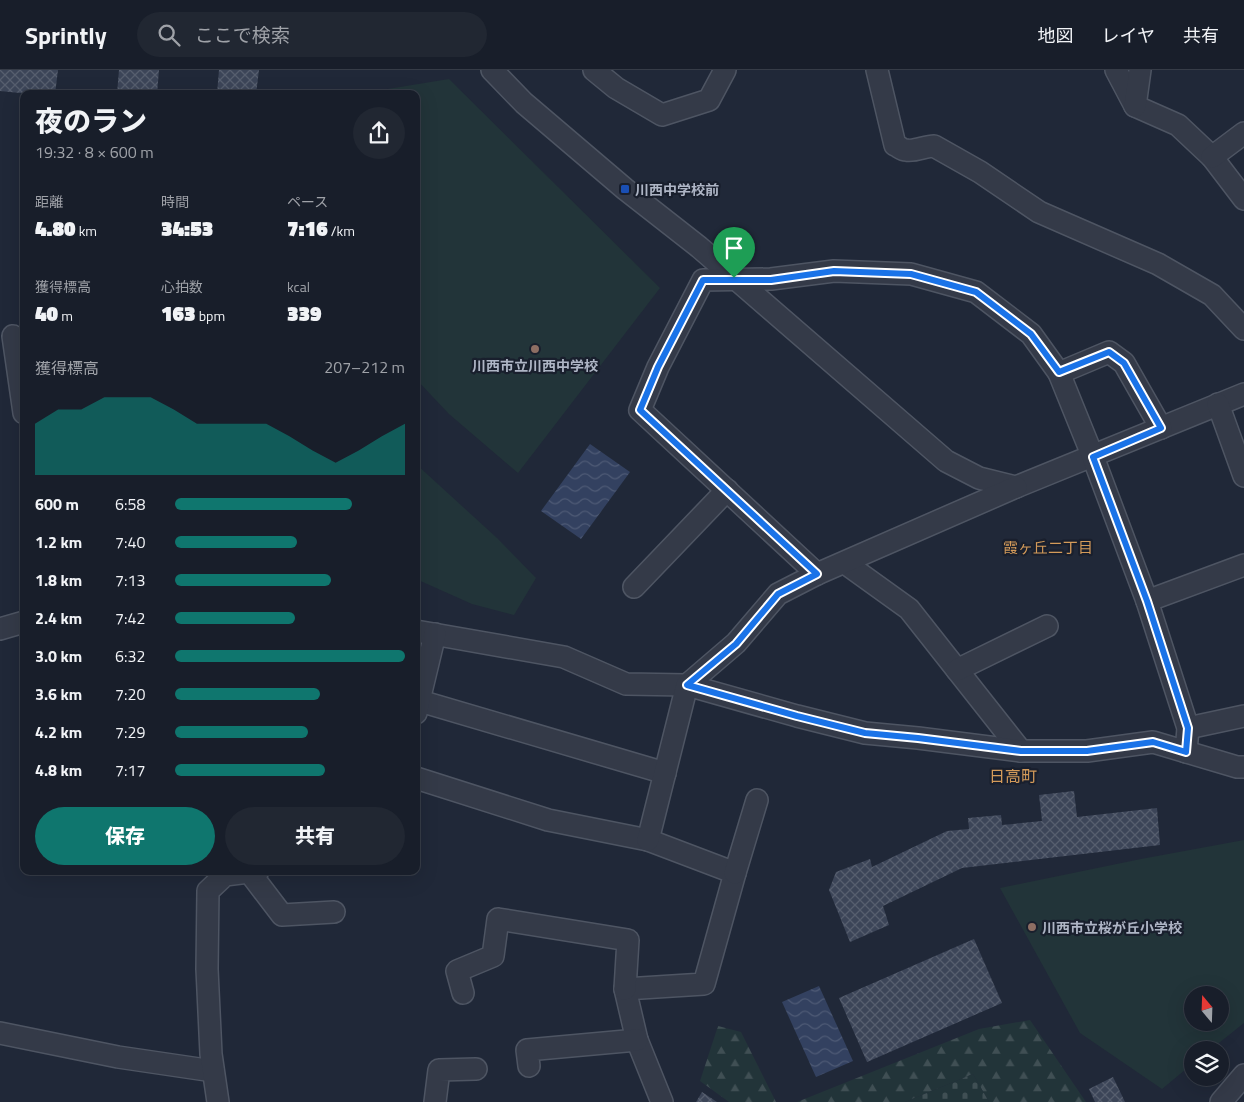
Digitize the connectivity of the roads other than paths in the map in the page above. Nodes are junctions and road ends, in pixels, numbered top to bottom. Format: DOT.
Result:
graph roads {
  1 [pos="492,70"];
  2 [pos="594,70"];
  3 [pos="725,70"];
  4 [pos="877,70"];
  5 [pos="1116,70"];
  6 [pos="1140,70"];
  7 [pos="1135,106"];
  8 [pos="1244,133"];
  9 [pos="1212,157"];
  10 [pos="1244,199"];
  11 [pos="734,278"];
  12 [pos="1244,329"];
  13 [pos="12,333"];
  14 [pos="1059,372"];
  15 [pos="20,386"];
  16 [pos="1244,394"];
  17 [pos="1218,404"];
  18 [pos="1161,428"];
  19 [pos="1093,457"];
  20 [pos="1244,476"];
  21 [pos="1016,487"];
  22 [pos="727,490"];
  23 [pos="845,563"];
  24 [pos="1244,565"];
  25 [pos="817,574"];
  26 [pos="634,587"];
  27 [pos="1147,601"];
  28 [pos="20,623"];
  29 [pos="1047,626"];
  30 [pos="0,629"];
  31 [pos="426,633"];
  32 [pos="957,670"];
  33 [pos="687,685"];
  34 [pos="420,688"];
  35 [pos="420,708"];
  36 [pos="1244,716"];
  37 [pos="1188,728"];
  38 [pos="1021,751"];
  39 [pos="1186,752"];
  40 [pos="1244,767"];
  41 [pos="665,773"];
  42 [pos="420,779"];
  43 [pos="757,800"];
  44 [pos="648,840"];
  45 [pos="735,873"];
  46 [pos="232,875"];
  47 [pos="256,875"];
  48 [pos="334,912"];
  49 [pos="625,988"];
  50 [pos="463,994"];
  51 [pos="0,1033"];
  52 [pos="637,1040"];
  53 [pos="529,1066"];
  54 [pos="476,1069"];
  55 [pos="214,1071"];
  56 [pos="1244,1075"];
  57 [pos="218,1102"];
  58 [pos="436,1102"];
  59 [pos="662,1102"];
  60 [pos="1221,1102"];
  1 -- 11 [label="street"];
  2 -- 3 [label="street"];
  4 -- 12 [label="street"];
  5 -- 7 [label="street"];
  6 -- 7 [label="street"];
  7 -- 9 [label="street"];
  8 -- 9 [label="street"];
  9 -- 10 [label="street"];
  11 -- 14 [label="street"];
  11 -- 21 [label="street"];
  11 -- 22 [label="street"];
  13 -- 15 [label="street"];
  14 -- 18 [label="street"];
  14 -- 19 [label="street"];
  16 -- 17 [label="street"];
  17 -- 18 [label="street"];
  17 -- 20 [label="street"];
  18 -- 19 [label="street"];
  19 -- 21 [label="street"];
  19 -- 27 [label="street"];
  21 -- 23 [label="street"];
  22 -- 25 [label="street"];
  22 -- 26 [label="street"];
  23 -- 25 [label="street"];
  23 -- 32 [label="street"];
  24 -- 27 [label="street"];
  25 -- 33 [label="street"];
  27 -- 37 [label="street"];
  28 -- 30 [label="street"];
  29 -- 32 [label="street"];
  31 -- 33 [label="street"];
  31 -- 34 [label="street"];
  32 -- 38 [label="street"];
  33 -- 38 [label="street"];
  33 -- 41 [label="street"];
  35 -- 41 [label="street"];
  36 -- 37 [label="street"];
  37 -- 39 [label="street"];
  38 -- 39 [label="street"];
  39 -- 40 [label="street"];
  41 -- 44 [label="street"];
  42 -- 44 [label="street"];
  43 -- 45 [label="street"];
  44 -- 45 [label="street"];
  45 -- 49 [label="street"];
  46 -- 55 [label="street"];
  47 -- 48 [label="street"];
  49 -- 50 [label="street"];
  49 -- 52 [label="street"];
  51 -- 55 [label="street"];
  52 -- 53 [label="street"];
  52 -- 59 [label="street"];
  54 -- 58 [label="street"];
  55 -- 57 [label="street"];
  56 -- 60 [label="street"];
}
